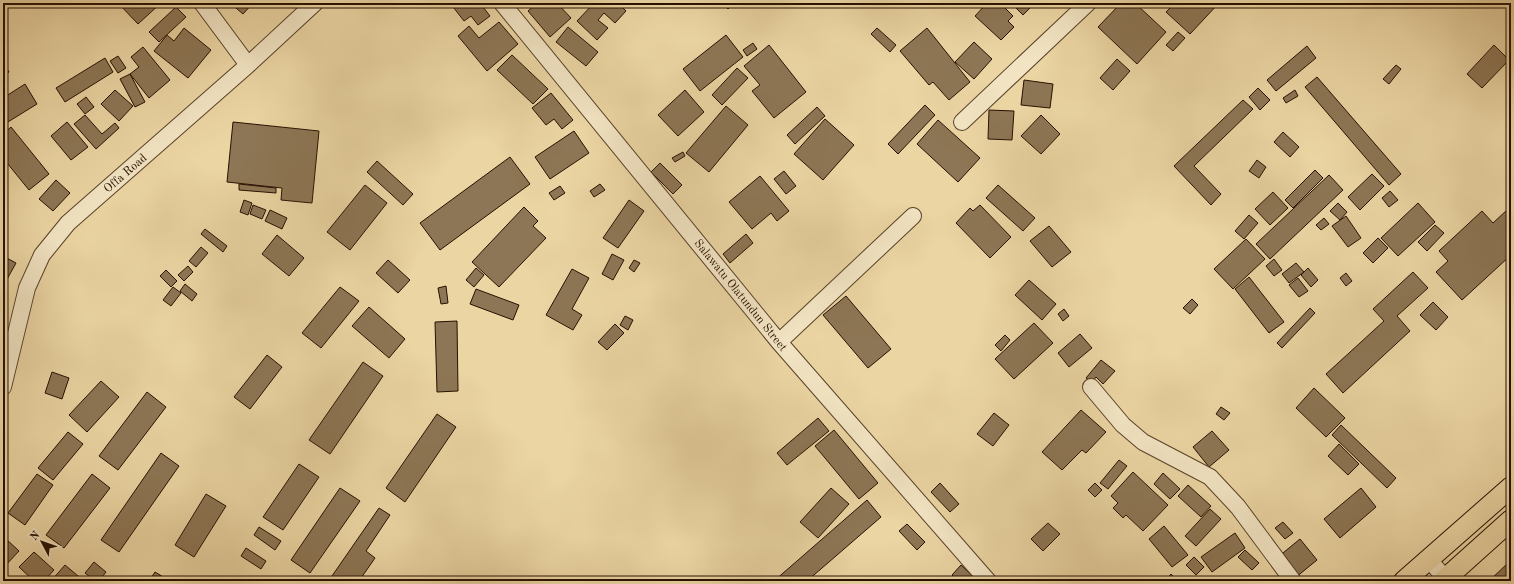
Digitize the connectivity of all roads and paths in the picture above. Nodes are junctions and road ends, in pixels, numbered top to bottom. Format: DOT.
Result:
graph roads {
  1 [pos="202,3"];
  2 [pos="314,3"];
  3 [pos="502,3"];
  4 [pos="1088,3"];
  5 [pos="248,65"];
  6 [pos="962,122"];
  7 [pos="913,216"];
  8 [pos="779,342"];
  9 [pos="1091,386"];
  10 [pos="3,387"];
  11 [pos="1511,487"];
  12 [pos="1511,520"];
  13 [pos="1429,560"];
  14 [pos="1446,580"];
  15 [pos="988,581"];
  16 [pos="1293,581"];
  17 [pos="1404,581"];
  1 -- 5 [label="street"];
  2 -- 5 [label="street, Offa Road"];
  3 -- 8 [label="street, Salawatu Olatundun Street"];
  4 -- 6 [label="street"];
  5 -- 10 [label="street, Offa Road"];
  7 -- 8 [label="street"];
  8 -- 15 [label="street, Salawatu Olatundun Street"];
  9 -- 16 [label="street"];
  11 -- 13 [label="main road"];
  12 -- 14 [label="main road"];
  13 -- 14 [label="street"];
  13 -- 17 [label="main road"];
}
